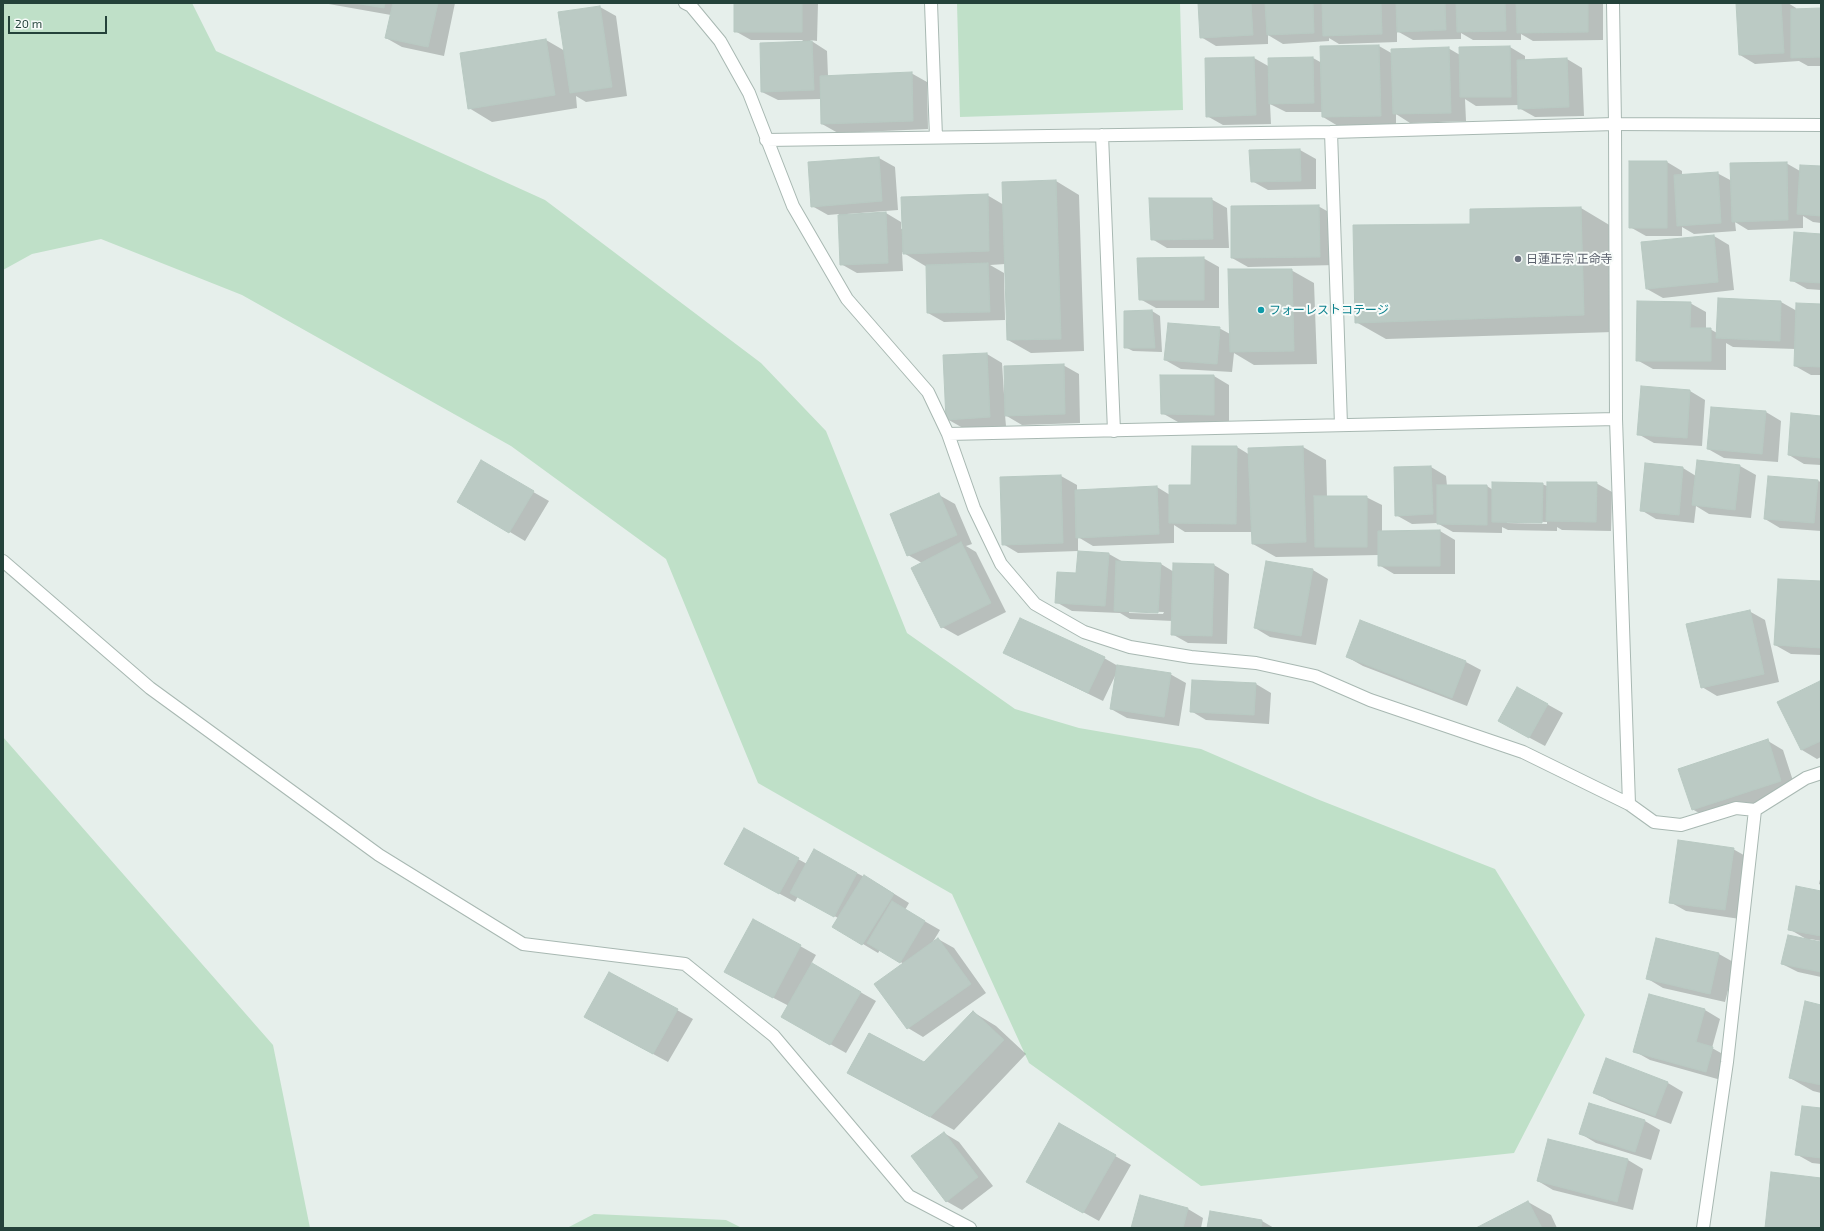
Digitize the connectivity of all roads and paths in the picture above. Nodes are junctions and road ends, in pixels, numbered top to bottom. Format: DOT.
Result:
graph roads {
  1 [pos="685,3"];
  2 [pos="931,3"];
  3 [pos="1613,3"];
  4 [pos="1615,124"];
  5 [pos="1821,125"];
  6 [pos="1331,132"];
  7 [pos="1102,135"];
  8 [pos="936,137"];
  9 [pos="766,140"];
  10 [pos="1616,419"];
  11 [pos="1341,425"];
  12 [pos="1114,431"];
  13 [pos="948,434"];
  14 [pos="3,561"];
  15 [pos="1821,773"];
  16 [pos="1629,804"];
  17 [pos="1755,810"];
  18 [pos="970,1228"];
  19 [pos="1703,1228"];
  1 -- 9 [label="street"];
  2 -- 8 [label="street"];
  3 -- 4 [label="street"];
  4 -- 5 [label="street"];
  4 -- 6 [label="street"];
  4 -- 10 [label="street"];
  6 -- 7 [label="street"];
  6 -- 11 [label="street"];
  7 -- 8 [label="street"];
  7 -- 12 [label="street"];
  8 -- 9 [label="street"];
  9 -- 13 [label="street"];
  10 -- 11 [label="street"];
  10 -- 16 [label="street"];
  11 -- 12 [label="street"];
  12 -- 13 [label="street"];
  13 -- 16 [label="street"];
  14 -- 18 [label="street"];
  15 -- 17 [label="street"];
  16 -- 17 [label="street"];
  17 -- 19 [label="street"];
}
